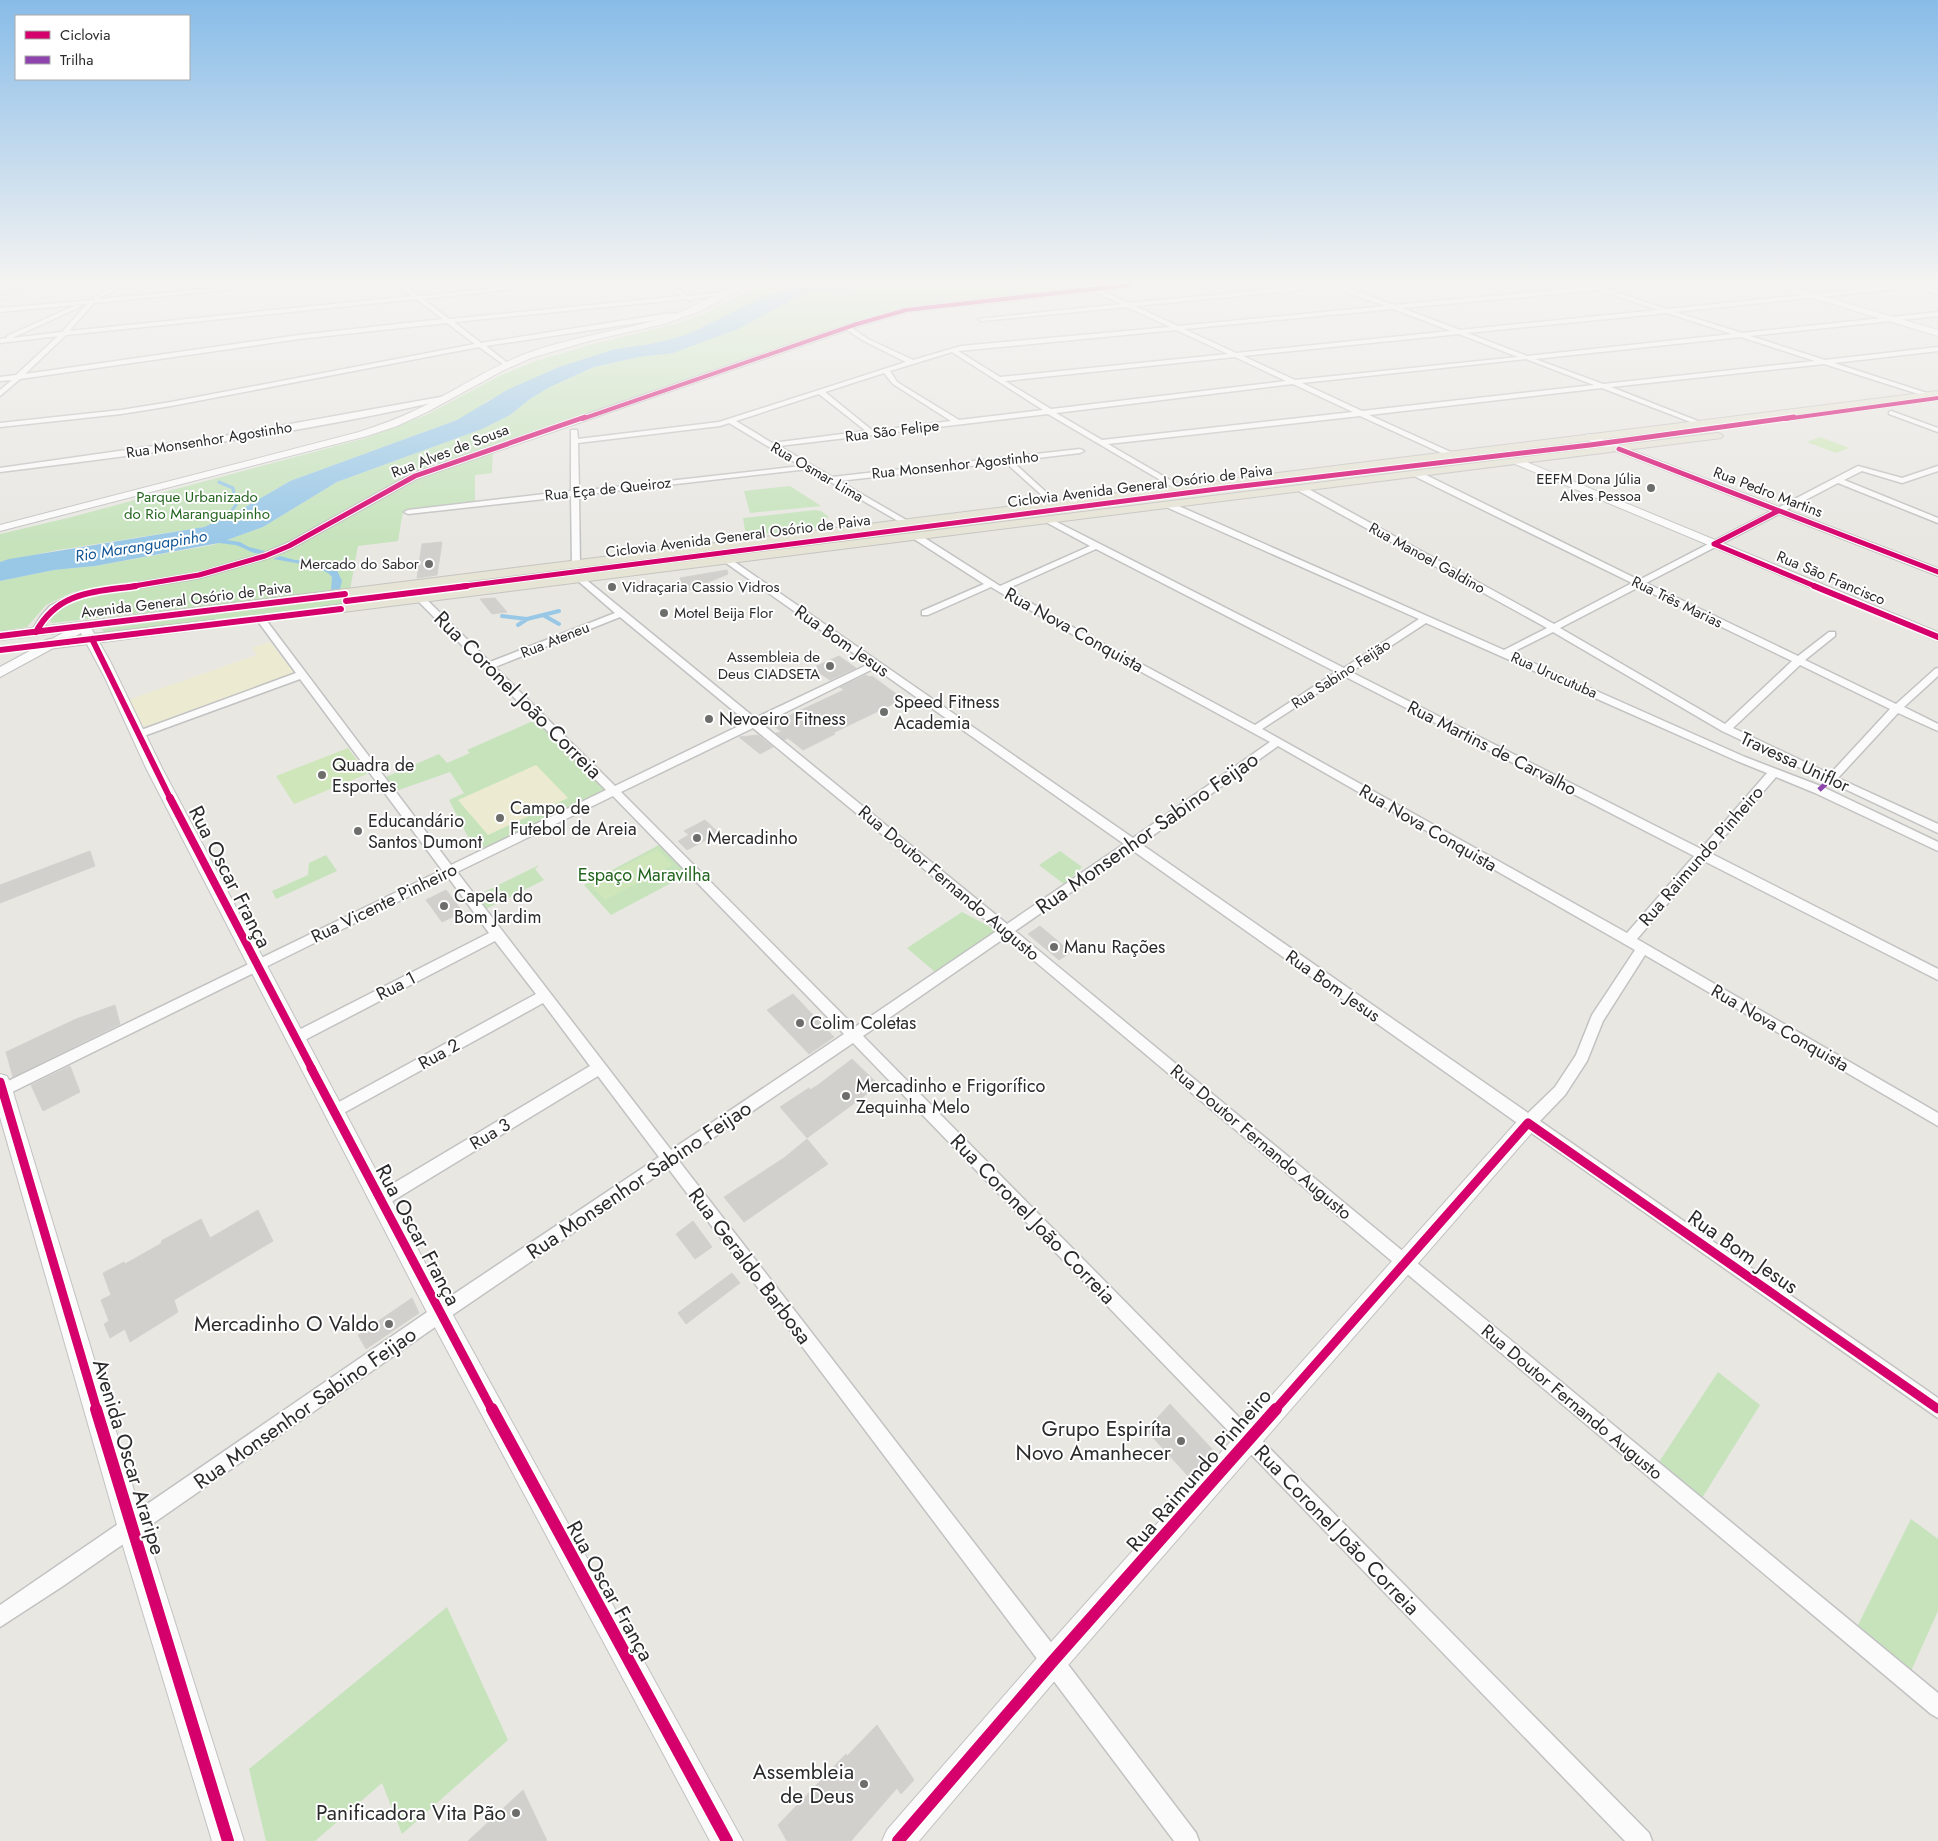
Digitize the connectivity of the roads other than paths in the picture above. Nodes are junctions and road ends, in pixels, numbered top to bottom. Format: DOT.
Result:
graph roads {
  1 [pos="24,371"];
  2 [pos="67,371"];
  3 [pos="344,371"];
  4 [pos="496,371"];
  5 [pos="710,371"];
  6 [pos="719,371"];
  7 [pos="886,371"];
  8 [pos="988,371"];
  9 [pos="1079,371"];
  10 [pos="1269,371"];
  11 [pos="1398,371"];
  12 [pos="1563,371"];
  13 [pos="1743,371"];
  14 [pos="1854,371"];
  15 [pos="18,377"];
  16 [pos="0,379"];
  17 [pos="1001,379"];
  18 [pos="1295,382"];
  19 [pos="1603,386"];
  20 [pos="820,392"];
  21 [pos="0,394"];
  22 [pos="1933,395"];
  23 [pos="446,398"];
  24 [pos="1938,408"];
  25 [pos="1050,412"];
  26 [pos="1891,413"];
  27 [pos="1364,414"];
  28 [pos="573,421"];
  29 [pos="730,421"];
  30 [pos="958,423"];
  31 [pos="1701,424"];
  32 [pos="0,425"];
  33 [pos="1938,430"];
  34 [pos="872,433"];
  35 [pos="1589,438"];
  36 [pos="575,440"];
  37 [pos="1104,442"];
  38 [pos="771,445"];
  39 [pos="1618,449"];
  40 [pos="1080,451"];
  41 [pos="1450,455"];
  42 [pos="1007,460"];
  43 [pos="1519,462"];
  44 [pos="809,467"];
  45 [pos="1938,468"];
  46 [pos="0,470"];
  47 [pos="1417,474"];
  48 [pos="830,480"];
  49 [pos="1837,480"];
  50 [pos="1179,488"];
  51 [pos="1300,488"];
  52 [pos="574,492"];
  53 [pos="1054,504"];
  54 [pos="1169,504"];
  55 [pos="1005,511"];
  56 [pos="1778,511"];
  57 [pos="408,512"];
  58 [pos="938,519"];
  59 [pos="1046,520"];
  60 [pos="1938,521"];
  61 [pos="905,523"];
  62 [pos="1020,524"];
  63 [pos="0,528"];
  64 [pos="945,534"];
  65 [pos="917,537"];
  66 [pos="1714,544"];
  67 [pos="1096,546"];
  68 [pos="274,550"];
  69 [pos="729,561"];
  70 [pos="576,565"];
  71 [pos="1938,572"];
  72 [pos="581,580"];
  73 [pos="1638,584"];
  74 [pos="996,587"];
  75 [pos="353,593"];
  76 [pos="422,600"];
  77 [pos="349,608"];
  78 [pos="622,613"];
  79 [pos="925,613"];
  80 [pos="260,618"];
  81 [pos="1426,618"];
  82 [pos="1554,628"];
  83 [pos="36,632"];
  84 [pos="88,632"];
  85 [pos="1832,634"];
  86 [pos="0,636"];
  87 [pos="1938,637"];
  88 [pos="52,643"];
  89 [pos="0,650"];
  90 [pos="1505,653"];
  91 [pos="1798,661"];
  92 [pos="876,664"];
  93 [pos="488,666"];
  94 [pos="1938,671"];
  95 [pos="1344,672"];
  96 [pos="0,673"];
  97 [pos="302,674"];
  98 [pos="1896,709"];
  99 [pos="755,723"];
  100 [pos="1938,728"];
  101 [pos="1255,729"];
  102 [pos="1726,729"];
  103 [pos="137,735"];
  104 [pos="1277,742"];
  105 [pos="1806,768"];
  106 [pos="1774,772"];
  107 [pos="1831,779"];
  108 [pos="1793,780"];
  109 [pos="614,792"];
  110 [pos="1938,829"];
  111 [pos="1133,844"];
  112 [pos="1938,847"];
  113 [pos="1703,855"];
  114 [pos="450,871"];
  115 [pos="1008,932"];
  116 [pos="498,934"];
  117 [pos="1628,940"];
  118 [pos="1642,948"];
  119 [pos="256,965"];
  120 [pos="1938,975"];
  121 [pos="544,996"];
  122 [pos="854,1035"];
  123 [pos="294,1039"];
  124 [pos="599,1068"];
  125 [pos="1,1088"];
  126 [pos="333,1112"];
  127 [pos="1938,1120"];
  128 [pos="1528,1123"];
  129 [pos="669,1160"];
  130 [pos="380,1200"];
  131 [pos="1405,1262"];
  132 [pos="440,1314"];
  133 [pos="1938,1409"];
  134 [pos="1249,1439"];
  135 [pos="132,1528"];
  136 [pos="0,1617"];
  137 [pos="1053,1661"];
  138 [pos="1938,1707"];
  139 [pos="228,1841"];
  140 [pos="726,1841"];
  141 [pos="898,1841"];
  142 [pos="1188,1841"];
  143 [pos="1641,1841"];
  1 -- 15 [label="street"];
  2 -- 15 [label="street"];
  3 -- 32 [label="street"];
  4 -- 23 [label="street"];
  5 -- 68 [label="street"];
  6 -- 28 [label="street, Rua Alves de Sousa"];
  7 -- 20 [label="street"];
  7 -- 30 [label="street"];
  8 -- 17 [label="street"];
  9 -- 17 [label="street"];
  10 -- 18 [label="street"];
  11 -- 18 [label="street, Rua São Felipe"];
  12 -- 19 [label="street"];
  13 -- 19 [label="street"];
  14 -- 22 [label="street"];
  15 -- 16 [label="street"];
  15 -- 21 [label="street"];
  17 -- 25 [label="street"];
  18 -- 25 [label="street, Rua São Felipe"];
  18 -- 27 [label="street"];
  19 -- 27 [label="street"];
  19 -- 31 [label="street"];
  20 -- 29 [label="street"];
  20 -- 34 [label="street"];
  22 -- 31 [label="main road, Avenida General Osório de Paiva"];
  23 -- 46 [label="street, Rua Monsenhor Agostinho"];
  23 -- 63 [label="street"];
  24 -- 26 [label="main road, Avenida General Osório de Paiva"];
  25 -- 30 [label="street, Rua São Felipe"];
  25 -- 37 [label="street"];
  26 -- 33 [label="street"];
  26 -- 39 [label="main road, Avenida General Osório de Paiva"];
  27 -- 37 [label="street"];
  27 -- 41 [label="street"];
  28 -- 36 [label="street"];
  28 -- 68 [label="street, Rua Alves de Sousa"];
  29 -- 36 [label="street"];
  29 -- 38 [label="street, Rua Osmar Lima"];
  30 -- 34 [label="street, Rua São Felipe"];
  31 -- 35 [label="main road, Avenida General Osório de Paiva"];
  34 -- 38 [label="street, Rua São Felipe"];
  35 -- 39 [label="street, Rua Pedro Martins"];
  35 -- 41 [label="main road, Avenida General Osório de Paiva"];
  36 -- 52 [label="street"];
  37 -- 50 [label="street"];
  38 -- 44 [label="street, Rua Osmar Lima"];
  39 -- 43 [label="main road, Avenida General Osório de Paiva"];
  39 -- 56 [label="street, Rua Pedro Martins"];
  40 -- 42 [label="street, Rua Monsenhor Agostinho"];
  41 -- 50 [label="main road, Avenida General Osório de Paiva"];
  42 -- 48 [label="street, Rua Monsenhor Agostinho"];
  42 -- 53 [label="street"];
  43 -- 47 [label="main road, Avenida General Osório de Paiva"];
  43 -- 66 [label="street, Rua São Francisco"];
  44 -- 48 [label="street, Rua Osmar Lima"];
  44 -- 52 [label="street, Rua Eça de Queiroz"];
  45 -- 49 [label="street"];
  47 -- 51 [label="main road, Avenida General Osório de Paiva"];
  47 -- 73 [label="street, Rua Três Marias"];
  48 -- 61 [label="street, Rua Osmar Lima"];
  49 -- 56 [label="street"];
  49 -- 60 [label="street"];
  50 -- 53 [label="main road, Avenida General Osório de Paiva"];
  51 -- 54 [label="main road, Avenida General Osório de Paiva"];
  51 -- 82 [label="street, Rua Manoel Galdino"];
  52 -- 57 [label="street, Rua Eça de Queiroz"];
  52 -- 70 [label="street"];
  53 -- 55 [label="main road, Avenida General Osório de Paiva"];
  54 -- 59 [label="main road, Avenida General Osório de Paiva"];
  54 -- 81 [label="street, Rua Urucutuba"];
  55 -- 58 [label="main road, Avenida General Osório de Paiva"];
  55 -- 62 [label="main road"];
  56 -- 66 [label="street"];
  56 -- 71 [label="street, Rua Pedro Martins"];
  58 -- 61 [label="main road, Avenida General Osório de Paiva"];
  58 -- 64 [label="main road"];
  59 -- 62 [label="main road, Avenida General Osório de Paiva"];
  59 -- 67 [label="street, Rua Martins de Carvalho"];
  61 -- 70 [label="main road, Avenida General Osório de Paiva"];
  62 -- 64 [label="main road, Avenida General Osório de Paiva"];
  64 -- 65 [label="main road, Avenida General Osório de Paiva"];
  65 -- 69 [label="main road, Avenida General Osório de Paiva"];
  65 -- 74 [label="street, Rua Nova Conquista"];
  66 -- 73 [label="street"];
  66 -- 87 [label="street, Rua São Francisco"];
  67 -- 74 [label="street"];
  67 -- 95 [label="street, Rua Martins de Carvalho"];
  68 -- 83 [label="street, Rua Alves de Sousa"];
  69 -- 72 [label="main road, Avenida General Osório de Paiva"];
  69 -- 92 [label="street, Rua Bom Jesus"];
  70 -- 75 [label="main road, Avenida General Osório de Paiva"];
  72 -- 76 [label="main road, Avenida General Osório de Paiva"];
  72 -- 78 [label="street, Rua Doutor Fernando Augusto"];
  73 -- 82 [label="street"];
  73 -- 91 [label="street, Rua Três Marias"];
  74 -- 79 [label="street"];
  74 -- 101 [label="street, Rua Nova Conquista"];
  75 -- 77 [label="main road"];
  75 -- 84 [label="main road, Avenida General Osório de Paiva"];
  76 -- 77 [label="main road, Avenida General Osório de Paiva"];
  76 -- 93 [label="street, Rua Coronel João Correia"];
  77 -- 80 [label="main road, Avenida General Osório de Paiva"];
  78 -- 93 [label="street, Rua Ateneu"];
  78 -- 99 [label="street, Rua Doutor Fernando Augusto"];
  80 -- 84 [label="main road, Avenida General Osório de Paiva"];
  80 -- 97 [label="street, Rua Geraldo Barbosa"];
  81 -- 90 [label="street, Rua Urucutuba"];
  81 -- 95 [label="street, Rua Sabino Feijão"];
  82 -- 90 [label="street"];
  82 -- 102 [label="street, Rua Manoel Galdino"];
  83 -- 84 [label="main road, Avenida General Osório de Paiva"];
  83 -- 86 [label="main road, Avenida General Osório de Paiva"];
  84 -- 88 [label="main road, Avenida General Osório de Paiva"];
  84 -- 103 [label="street, Rua Oscar França"];
  85 -- 91 [label="street, Travessa Uniflor"];
  88 -- 89 [label="main road, Avenida General Osório de Paiva"];
  88 -- 96 [label="street"];
  90 -- 106 [label="street, Rua Urucutuba"];
  91 -- 98 [label="street, Rua Três Marias"];
  91 -- 102 [label="street, Travessa Uniflor"];
  92 -- 99 [label="street, Rua Vicente Pinheiro"];
  92 -- 111 [label="street, Rua Bom Jesus"];
  93 -- 109 [label="street, Rua Coronel João Correia"];
  94 -- 98 [label="street"];
  95 -- 101 [label="street, Rua Sabino Feijão"];
  95 -- 113 [label="street, Rua Martins de Carvalho"];
  97 -- 103 [label="street"];
  97 -- 114 [label="street, Rua Geraldo Barbosa"];
  98 -- 100 [label="street, Rua Três Marias"];
  98 -- 107 [label="street"];
  99 -- 109 [label="street, Rua Vicente Pinheiro"];
  99 -- 115 [label="street, Rua Doutor Fernando Augusto"];
  101 -- 104 [label="street, Rua Nova Conquista"];
  102 -- 105 [label="street, Travessa Uniflor"];
  103 -- 119 [label="street, Rua Oscar França"];
  104 -- 111 [label="street, Rua Monsenhor Sabino Feijao"];
  104 -- 117 [label="street, Rua Nova Conquista"];
  105 -- 107 [label="street, Travessa Uniflor"];
  105 -- 108 [label="street"];
  106 -- 108 [label="street, Rua Urucutuba"];
  106 -- 113 [label="street, Rua Raimundo Pinheiro"];
  107 -- 110 [label="street, Travessa Uniflor"];
  108 -- 112 [label="street, Rua Urucutuba"];
  109 -- 114 [label="street, Rua Vicente Pinheiro"];
  109 -- 122 [label="street, Rua Coronel João Correia"];
  111 -- 115 [label="street, Rua Monsenhor Sabino Feijao"];
  111 -- 128 [label="street, Rua Bom Jesus"];
  113 -- 117 [label="street, Rua Raimundo Pinheiro"];
  113 -- 120 [label="street, Rua Martins de Carvalho"];
  114 -- 116 [label="street, Rua Geraldo Barbosa"];
  114 -- 119 [label="street, Rua Vicente Pinheiro"];
  115 -- 122 [label="street, Rua Monsenhor Sabino Feijao"];
  115 -- 131 [label="street, Rua Doutor Fernando Augusto"];
  116 -- 121 [label="street, Rua Geraldo Barbosa"];
  116 -- 123 [label="street, Rua 1"];
  117 -- 118 [label="street, Rua Nova Conquista"];
  118 -- 127 [label="street, Rua Nova Conquista"];
  118 -- 128 [label="street"];
  119 -- 123 [label="street, Rua Oscar França"];
  119 -- 125 [label="street, Rua Vicente Pinheiro"];
  121 -- 124 [label="street, Rua Geraldo Barbosa"];
  121 -- 126 [label="street, Rua 2"];
  122 -- 129 [label="street, Rua Monsenhor Sabino Feijao"];
  122 -- 134 [label="street, Rua Coronel João Correia"];
  123 -- 126 [label="street, Rua Oscar França"];
  124 -- 129 [label="street, Rua Geraldo Barbosa"];
  124 -- 130 [label="street, Rua 3"];
  125 -- 135 [label="street, Avenida Oscar Araripe"];
  126 -- 130 [label="street, Rua Oscar França"];
  128 -- 131 [label="street, Rua Raimundo Pinheiro"];
  128 -- 133 [label="street, Rua Bom Jesus"];
  129 -- 132 [label="street, Rua Monsenhor Sabino Feijao"];
  129 -- 137 [label="street, Rua Geraldo Barbosa"];
  130 -- 132 [label="street, Rua Oscar França"];
  131 -- 134 [label="street, Rua Raimundo Pinheiro"];
  131 -- 138 [label="street, Rua Doutor Fernando Augusto"];
  132 -- 135 [label="street, Rua Monsenhor Sabino Feijao"];
  132 -- 140 [label="street, Rua Oscar França"];
  134 -- 137 [label="street, Rua Raimundo Pinheiro"];
  134 -- 143 [label="street, Rua Coronel João Correia"];
  135 -- 136 [label="street, Rua Monsenhor Sabino Feijao"];
  135 -- 139 [label="street, Avenida Oscar Araripe"];
  137 -- 141 [label="street, Rua Raimundo Pinheiro"];
  137 -- 142 [label="street, Rua Geraldo Barbosa"];
}
